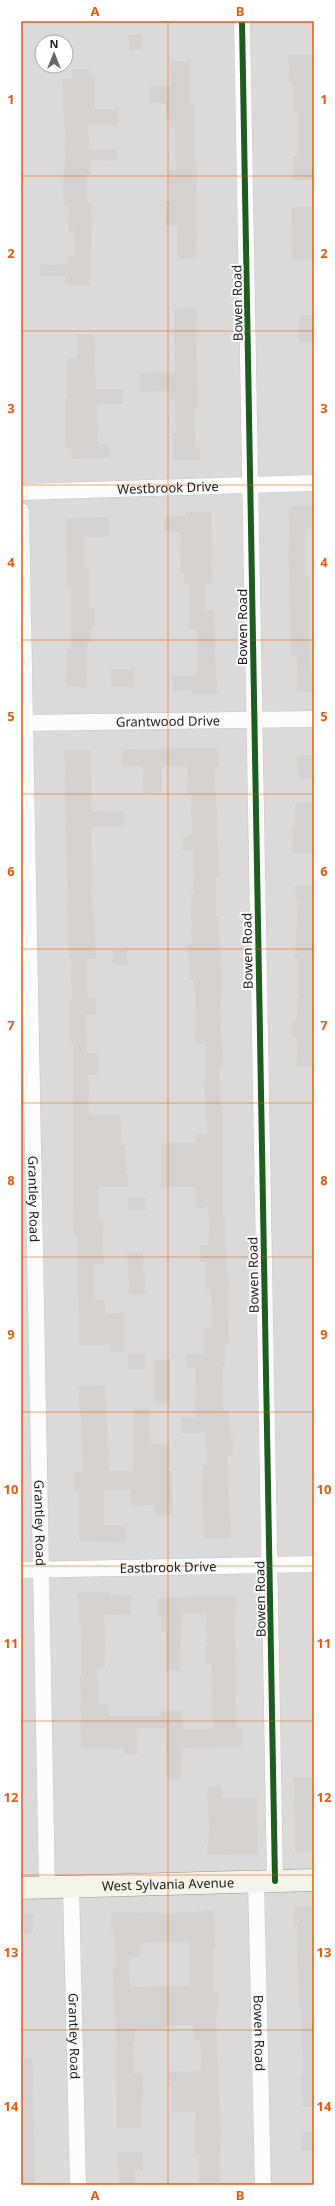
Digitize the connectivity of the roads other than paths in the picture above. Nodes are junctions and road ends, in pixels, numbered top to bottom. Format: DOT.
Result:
graph roads {
  1 [pos="242,21"];
  2 [pos="314,483"];
  3 [pos="251,485"];
  4 [pos="21,492"];
  5 [pos="21,511"];
  6 [pos="314,719"];
  7 [pos="253,720"];
  8 [pos="24,724"];
  9 [pos="314,1564"];
  10 [pos="270,1565"];
  11 [pos="21,1570"];
  12 [pos="42,1570"];
  13 [pos="314,1880"];
  14 [pos="265,1881"];
  15 [pos="48,1887"];
  16 [pos="71,1887"];
  17 [pos="21,1888"];
  18 [pos="78,2185"];
  19 [pos="263,2185"];
  1 -- 3 [label="street, Bowen Road"];
  2 -- 3 [label="street, Westbrook Drive"];
  3 -- 4 [label="street, Westbrook Drive"];
  3 -- 7 [label="street, Bowen Road"];
  5 -- 8 [label="street, Grantley Road"];
  6 -- 7 [label="street, Grantwood Drive"];
  7 -- 8 [label="street, Grantwood Drive"];
  7 -- 10 [label="street, Bowen Road"];
  8 -- 12 [label="street, Grantley Road"];
  9 -- 10 [label="street, Eastbrook Drive"];
  10 -- 12 [label="street, Eastbrook Drive"];
  10 -- 14 [label="street, Bowen Road"];
  11 -- 12 [label="street, Eastbrook Drive"];
  12 -- 15 [label="street, Grantley Road"];
  13 -- 14 [label="main road, West Sylvania Avenue"];
  14 -- 16 [label="main road, West Sylvania Avenue"];
  14 -- 19 [label="street, Bowen Road"];
  15 -- 16 [label="main road, West Sylvania Avenue"];
  15 -- 17 [label="main road, West Sylvania Avenue"];
  16 -- 18 [label="street, Grantley Road"];
}
